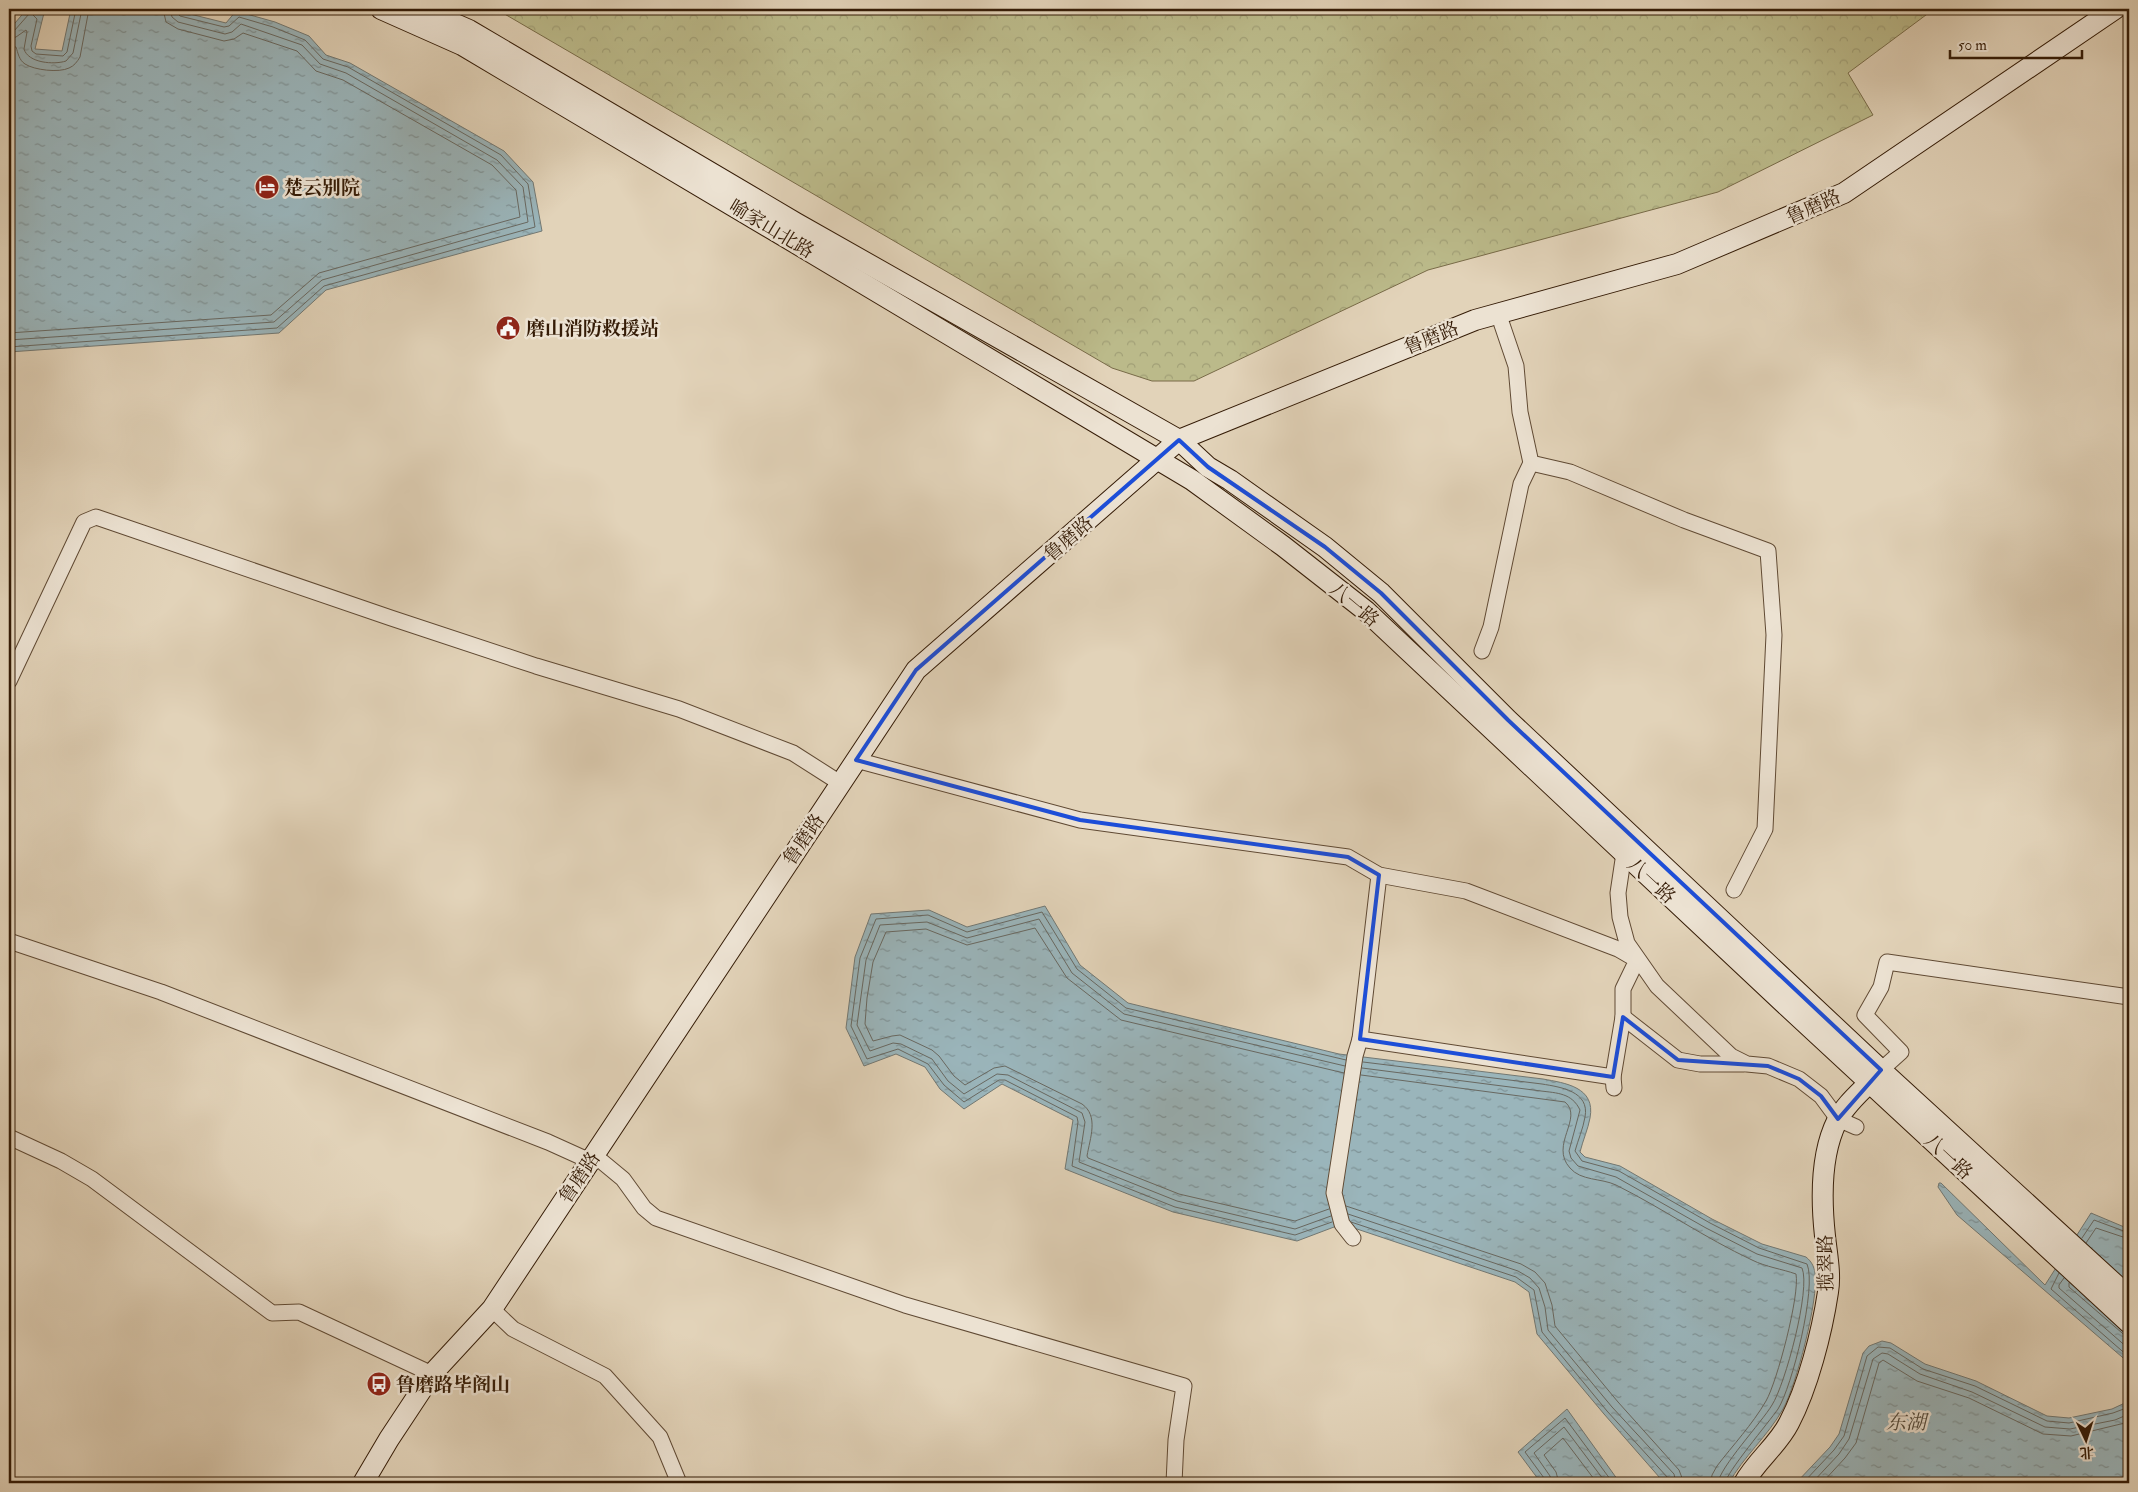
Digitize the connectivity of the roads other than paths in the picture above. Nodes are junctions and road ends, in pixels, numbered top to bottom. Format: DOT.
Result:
graph roads {
  1 [pos="380,9"];
  2 [pos="421,9"];
  3 [pos="2115,9"];
  4 [pos="1498,313"];
  5 [pos="1179,440"];
  6 [pos="1157,460"];
  7 [pos="1531,463"];
  8 [pos="1482,650"];
  9 [pos="9,681"];
  10 [pos="856,760"];
  11 [pos="840,784"];
  12 [pos="1624,854"];
  13 [pos="1379,875"];
  14 [pos="1734,890"];
  15 [pos="9,941"];
  16 [pos="1637,960"];
  17 [pos="2129,997"];
  18 [pos="1623,1017"];
  19 [pos="1360,1039"];
  20 [pos="1747,1064"];
  21 [pos="1876,1076"];
  22 [pos="1905,1103"];
  23 [pos="1838,1119"];
  24 [pos="1856,1127"];
  25 [pos="9,1137"];
  26 [pos="592,1158"];
  27 [pos="1353,1238"];
  28 [pos="2129,1298"];
  29 [pos="492,1309"];
  30 [pos="2129,1323"];
  31 [pos="432,1374"];
  32 [pos="363,1483"];
  33 [pos="679,1483"];
  34 [pos="1174,1483"];
  35 [pos="1744,1483"];
  1 -- 6 [label="main road, 喻家山北路"];
  2 -- 5 [label="main road, 喻家山北路"];
  3 -- 4 [label="main road, 鲁磨路"];
  4 -- 5 [label="main road, 鲁磨路"];
  4 -- 7 [label="street"];
  5 -- 6 [label="main road, 鲁磨路"];
  5 -- 21 [label="main road, 八一路"];
  6 -- 10 [label="main road, 鲁磨路"];
  6 -- 12 [label="main road, 八一路"];
  7 -- 8 [label="street"];
  7 -- 14 [label="street"];
  9 -- 11 [label="street"];
  10 -- 11 [label="main road, 鲁磨路"];
  10 -- 13 [label="street"];
  11 -- 26 [label="main road, 鲁磨路"];
  12 -- 16 [label="street"];
  12 -- 21 [label="main road, 八一路"];
  13 -- 16 [label="street"];
  13 -- 19 [label="street"];
  15 -- 26 [label="street"];
  16 -- 18 [label="street"];
  16 -- 20 [label="street"];
  17 -- 21 [label="street"];
  18 -- 19 [label="street"];
  18 -- 20 [label="street"];
  19 -- 27 [label="street"];
  20 -- 23 [label="street"];
  21 -- 22 [label="main road, 八一路"];
  21 -- 23 [label="main road, 揽翠路"];
  22 -- 28 [label="main road, 八一路"];
  22 -- 30 [label="main road, 八一路"];
  23 -- 24 [label="street"];
  23 -- 35 [label="main road, 揽翠路"];
  25 -- 31 [label="street"];
  26 -- 29 [label="main road, 鲁磨路"];
  26 -- 34 [label="street"];
  29 -- 31 [label="main road, 鲁磨路"];
  29 -- 33 [label="street"];
  31 -- 32 [label="main road, 鲁磨路"];
}
